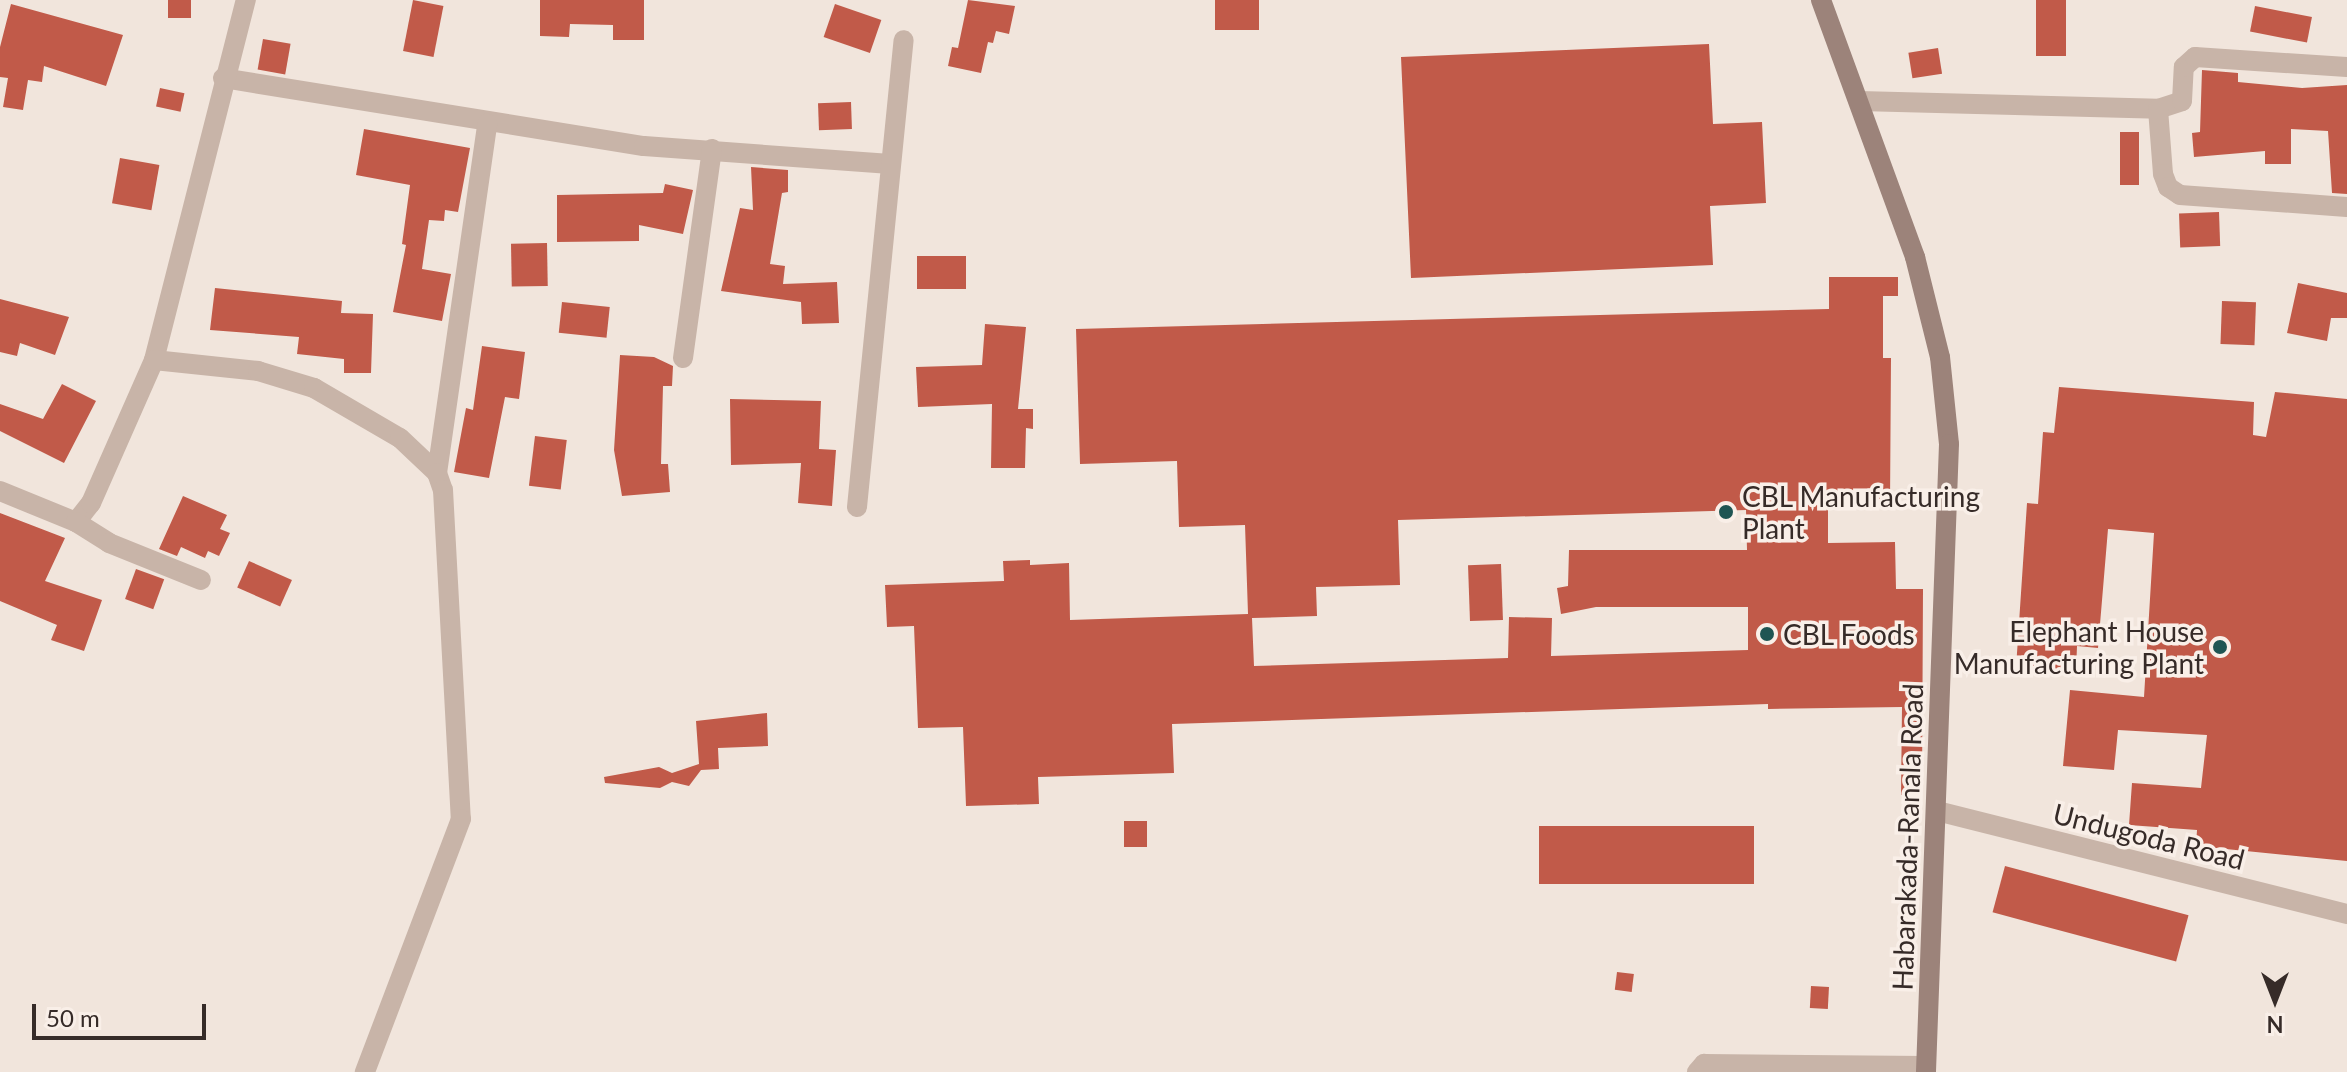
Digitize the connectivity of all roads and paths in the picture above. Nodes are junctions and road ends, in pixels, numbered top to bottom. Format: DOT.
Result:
graph roads {
  1 [pos="246,0"];
  2 [pos="1821,0"];
  3 [pos="904,40"];
  4 [pos="2347,67"];
  5 [pos="223,78"];
  6 [pos="1859,101"];
  7 [pos="2158,109"];
  8 [pos="487,124"];
  9 [pos="712,149"];
  10 [pos="890,164"];
  11 [pos="2347,207"];
  12 [pos="683,358"];
  13 [pos="154,360"];
  14 [pos="437,473"];
  15 [pos="0,491"];
  16 [pos="857,507"];
  17 [pos="76,522"];
  18 [pos="201,580"];
  19 [pos="1937,811"];
  20 [pos="2347,914"];
  21 [pos="1926,1069"];
  22 [pos="365,1072"];
  23 [pos="1697,1072"];
  1 -- 5 [label="street"];
  2 -- 6 [label="main road, Habarakada-Ranala Road"];
  3 -- 10 [label="street"];
  4 -- 7 [label="street"];
  5 -- 8 [label="street"];
  5 -- 13 [label="street"];
  6 -- 7 [label="street"];
  6 -- 19 [label="main road, Habarakada-Ranala Road"];
  7 -- 11 [label="street"];
  8 -- 9 [label="street"];
  8 -- 14 [label="street"];
  9 -- 10 [label="street"];
  9 -- 12 [label="street"];
  10 -- 16 [label="street"];
  13 -- 14 [label="street"];
  13 -- 17 [label="street"];
  14 -- 22 [label="street"];
  15 -- 17 [label="street"];
  17 -- 18 [label="street"];
  19 -- 20 [label="street, Undugoda Road"];
  19 -- 21 [label="main road, Habarakada-Ranala Road"];
  21 -- 23 [label="street"];
}
